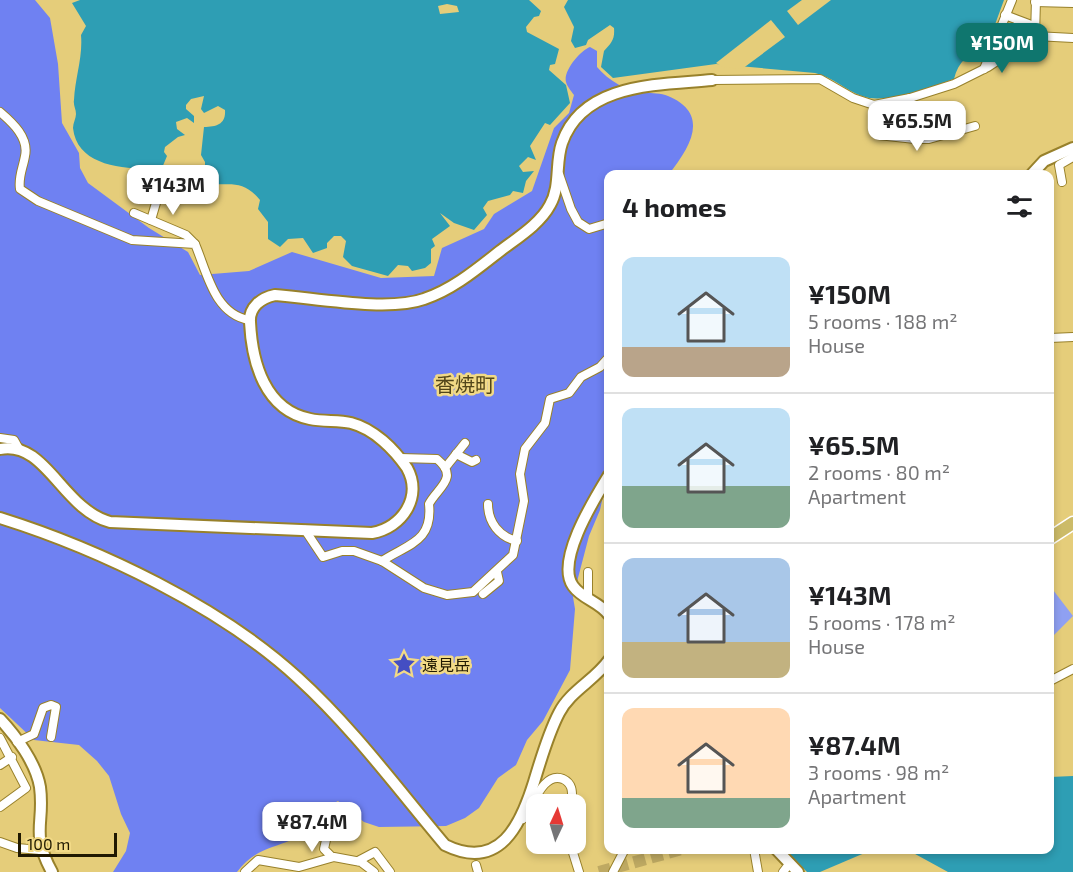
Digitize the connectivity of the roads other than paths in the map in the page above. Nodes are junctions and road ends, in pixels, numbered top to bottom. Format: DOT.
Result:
graph roads {
  1 [pos="1012,0"];
  2 [pos="1035,1"];
  3 [pos="1073,3"];
  4 [pos="1005,15"];
  5 [pos="1019,21"];
  6 [pos="1034,26"];
  7 [pos="1035,36"];
  8 [pos="1073,38"];
  9 [pos="1008,55"];
  10 [pos="983,70"];
  11 [pos="712,80"];
  12 [pos="910,98"];
  13 [pos="0,112"];
  14 [pos="975,126"];
  15 [pos="878,135"];
  16 [pos="915,139"];
  17 [pos="1073,148"];
  18 [pos="1073,158"];
  19 [pos="558,168"];
  20 [pos="1036,170"];
  21 [pos="1062,182"];
  22 [pos="158,196"];
  23 [pos="134,213"];
  24 [pos="151,220"];
  25 [pos="604,224"];
  26 [pos="195,244"];
  27 [pos="249,320"];
  28 [pos="1073,337"];
  29 [pos="1054,338"];
  30 [pos="604,363"];
  31 [pos="0,438"];
  32 [pos="465,443"];
  33 [pos="0,448"];
  34 [pos="19,449"];
  35 [pos="456,454"];
  36 [pos="400,458"];
  37 [pos="476,460"];
  38 [pos="445,468"];
  39 [pos="604,483"];
  40 [pos="488,504"];
  41 [pos="0,518"];
  42 [pos="1073,523"];
  43 [pos="305,530"];
  44 [pos="1054,535"];
  45 [pos="517,541"];
  46 [pos="382,561"];
  47 [pos="497,572"];
  48 [pos="588,572"];
  49 [pos="483,594"];
  50 [pos="588,597"];
  51 [pos="604,609"];
  52 [pos="604,665"];
  53 [pos="1073,669"];
  54 [pos="1054,679"];
  55 [pos="0,719"];
  56 [pos="51,737"];
  57 [pos="0,738"];
  58 [pos="17,741"];
  59 [pos="12,757"];
  60 [pos="0,765"];
  61 [pos="539,794"];
  62 [pos="572,794"];
  63 [pos="0,807"];
  64 [pos="526,816"];
  65 [pos="523,820"];
  66 [pos="326,840"];
  67 [pos="0,842"];
  68 [pos="40,850"];
  69 [pos="573,854"];
  70 [pos="622,854"];
  71 [pos="755,854"];
  72 [pos="779,854"];
  73 [pos="332,857"];
  74 [pos="358,861"];
  75 [pos="481,866"];
  76 [pos="786,868"];
  77 [pos="52,872"];
  78 [pos="245,872"];
  79 [pos="374,872"];
  80 [pos="390,872"];
  81 [pos="579,872"];
  82 [pos="613,872"];
  83 [pos="758,872"];
  84 [pos="798,872"];
  1 -- 4 [label="street"];
  2 -- 3 [label="street"];
  2 -- 6 [label="street"];
  4 -- 5 [label="street"];
  4 -- 10 [label="street"];
  5 -- 6 [label="street"];
  5 -- 9 [label="street"];
  6 -- 7 [label="street"];
  7 -- 8 [label="street"];
  7 -- 9 [label="street"];
  9 -- 10 [label="street"];
  10 -- 12 [label="street"];
  11 -- 12 [label="street"];
  11 -- 19 [label="street"];
  12 -- 16 [label="street"];
  13 -- 26 [label="street"];
  14 -- 16 [label="street"];
  15 -- 16 [label="street"];
  17 -- 20 [label="street"];
  18 -- 21 [label="street"];
  19 -- 25 [label="street"];
  19 -- 27 [label="street"];
  22 -- 24 [label="street"];
  23 -- 24 [label="street"];
  24 -- 26 [label="street"];
  26 -- 27 [label="street"];
  27 -- 36 [label="street"];
  28 -- 29 [label="street"];
  30 -- 45 [label="street"];
  31 -- 34 [label="street"];
  32 -- 35 [label="street"];
  33 -- 34 [label="street"];
  34 -- 43 [label="street"];
  35 -- 37 [label="street"];
  35 -- 38 [label="street"];
  36 -- 38 [label="street"];
  36 -- 43 [label="street"];
  38 -- 46 [label="street"];
  39 -- 50 [label="street"];
  40 -- 45 [label="street"];
  41 -- 75 [label="street"];
  42 -- 44 [label="main road"];
  43 -- 46 [label="street"];
  45 -- 47 [label="street"];
  46 -- 47 [label="street"];
  47 -- 49 [label="street"];
  48 -- 50 [label="street"];
  50 -- 51 [label="street"];
  52 -- 65 [label="street"];
  53 -- 54 [label="street"];
  55 -- 58 [label="street"];
  56 -- 58 [label="street"];
  57 -- 59 [label="street"];
  58 -- 68 [label="street"];
  59 -- 60 [label="street"];
  59 -- 63 [label="street"];
  61 -- 62 [label="street"];
  64 -- 65 [label="street"];
  65 -- 75 [label="street"];
  66 -- 73 [label="street"];
  67 -- 68 [label="street"];
  68 -- 77 [label="street"];
  69 -- 81 [label="street"];
  70 -- 82 [label="street"];
  71 -- 83 [label="street"];
  72 -- 76 [label="street"];
  73 -- 74 [label="street"];
  73 -- 78 [label="street"];
  74 -- 79 [label="street"];
  74 -- 80 [label="street"];
  76 -- 84 [label="street"];
}
